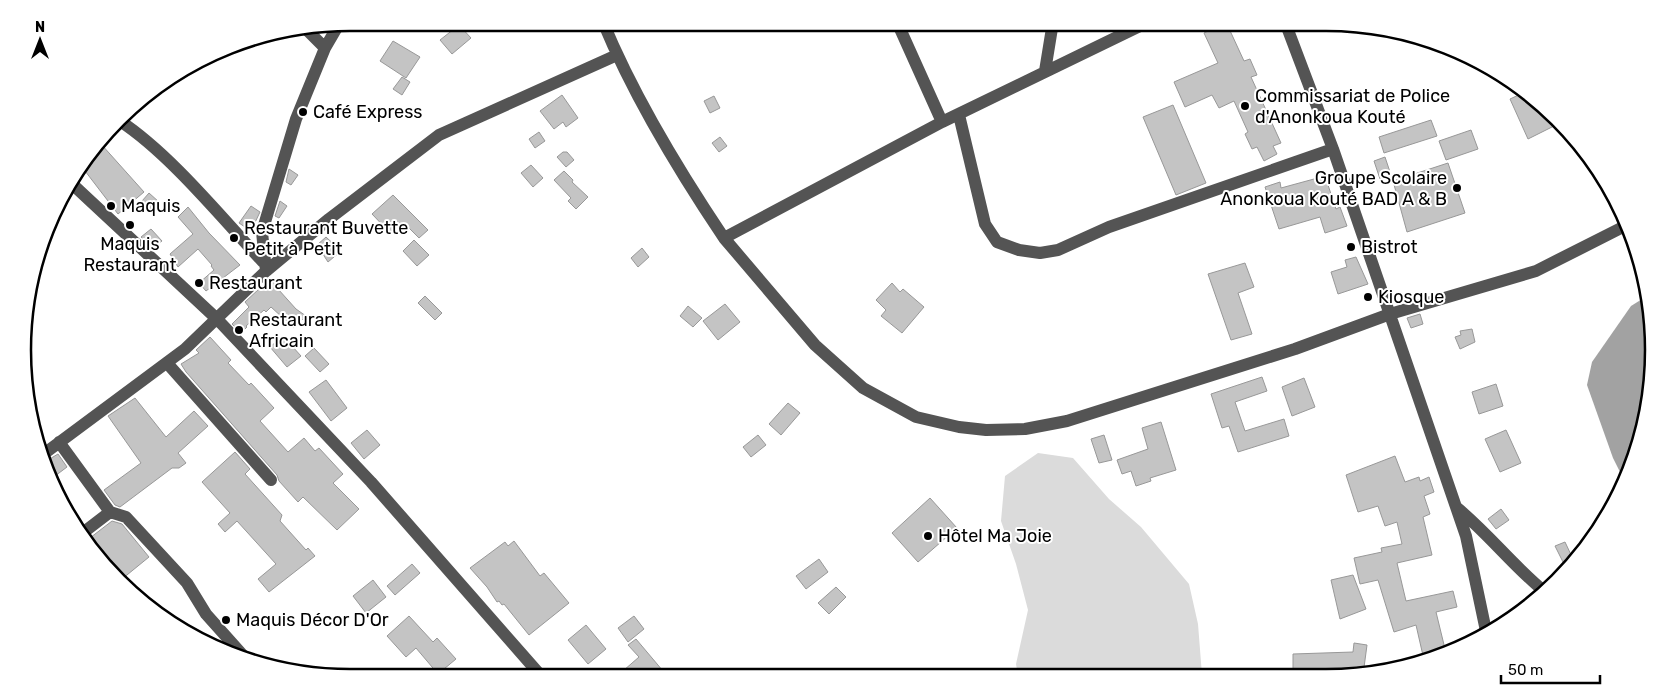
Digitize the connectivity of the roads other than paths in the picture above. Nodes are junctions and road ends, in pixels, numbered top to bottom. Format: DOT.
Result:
graph roads {
  1 [pos="607,31"];
  2 [pos="901,31"];
  3 [pos="1052,31"];
  4 [pos="1129,31"];
  5 [pos="1288,31"];
  6 [pos="334,32"];
  7 [pos="311,34"];
  8 [pos="325,48"];
  9 [pos="616,55"];
  10 [pos="1045,71"];
  11 [pos="960,115"];
  12 [pos="942,122"];
  13 [pos="125,125"];
  14 [pos="1334,149"];
  15 [pos="76,188"];
  16 [pos="1620,229"];
  17 [pos="724,238"];
  18 [pos="264,266"];
  19 [pos="1390,314"];
  20 [pos="217,320"];
  21 [pos="167,363"];
  22 [pos="60,442"];
  23 [pos="48,451"];
  24 [pos="271,480"];
  25 [pos="1456,507"];
  26 [pos="110,512"];
  27 [pos="87,529"];
  28 [pos="1539,587"];
  29 [pos="1485,626"];
  30 [pos="235,647"];
  31 [pos="535,669"];
  1 -- 9 [label="street"];
  2 -- 12 [label="street"];
  3 -- 10 [label="street"];
  4 -- 10 [label="street"];
  5 -- 14 [label="street"];
  6 -- 8 [label="street"];
  7 -- 8 [label="street"];
  8 -- 18 [label="street"];
  9 -- 17 [label="street"];
  9 -- 18 [label="street"];
  10 -- 11 [label="street"];
  11 -- 12 [label="street"];
  11 -- 14 [label="street"];
  12 -- 17 [label="street"];
  13 -- 18 [label="street"];
  14 -- 19 [label="street"];
  15 -- 20 [label="street"];
  16 -- 19 [label="street"];
  17 -- 19 [label="street"];
  18 -- 20 [label="street"];
  19 -- 25 [label="street"];
  20 -- 21 [label="street"];
  20 -- 31 [label="street"];
  21 -- 22 [label="street"];
  21 -- 24 [label="street"];
  22 -- 23 [label="street"];
  22 -- 26 [label="street"];
  25 -- 28 [label="street"];
  25 -- 29 [label="street"];
  26 -- 27 [label="street"];
  26 -- 30 [label="street"];
}
